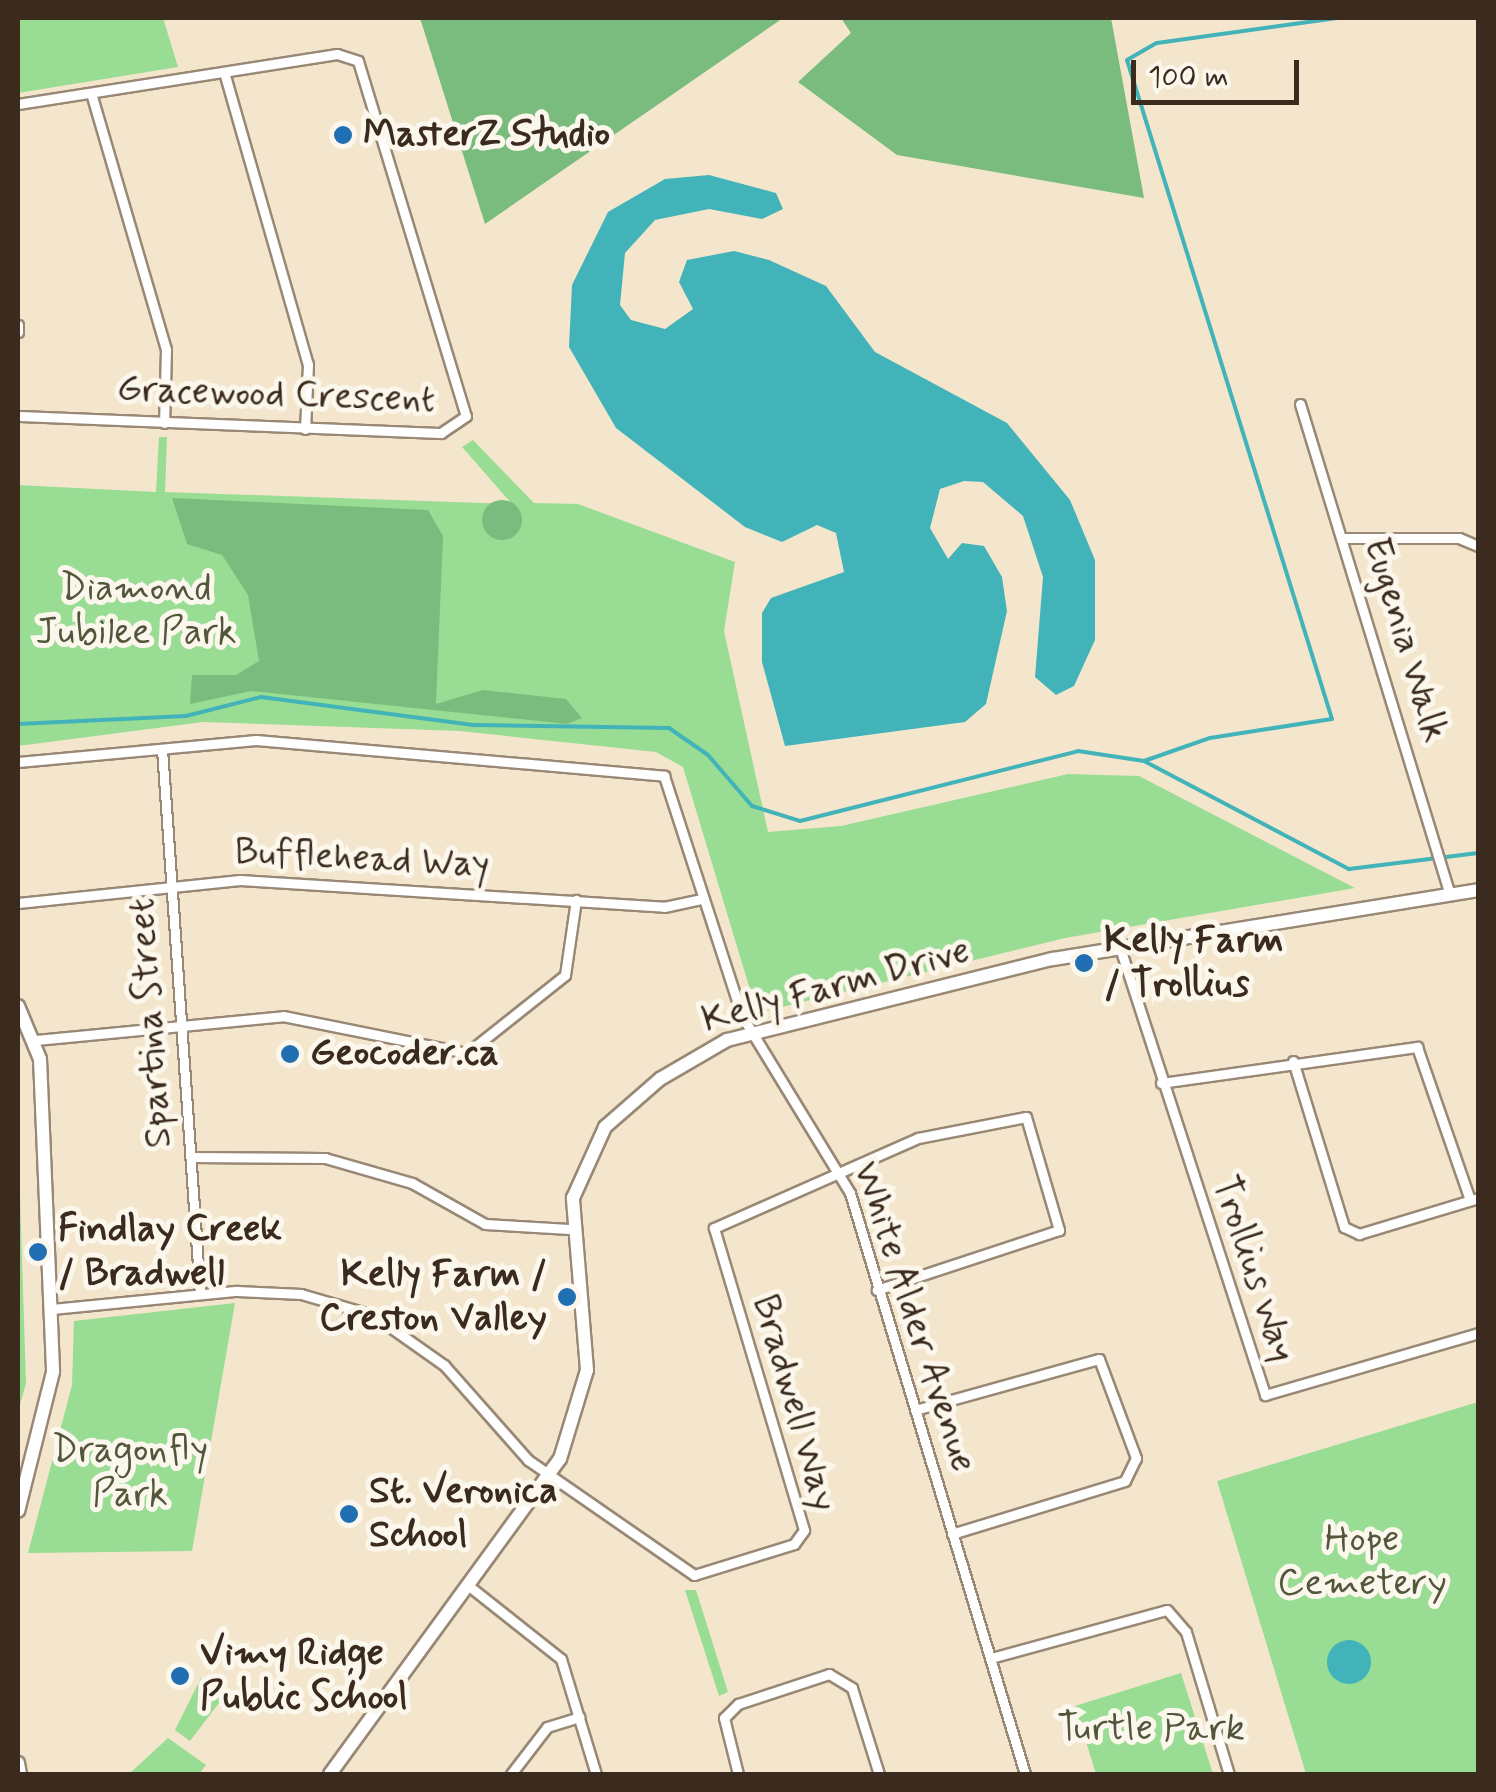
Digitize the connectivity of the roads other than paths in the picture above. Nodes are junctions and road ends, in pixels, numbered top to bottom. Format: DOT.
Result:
graph roads {
  1 [pos="224,72"];
  2 [pos="90,93"];
  3 [pos="18,104"];
  4 [pos="1300,404"];
  5 [pos="18,416"];
  6 [pos="164,423"];
  7 [pos="305,429"];
  8 [pos="1342,538"];
  9 [pos="1478,546"];
  10 [pos="162,748"];
  11 [pos="18,762"];
  12 [pos="170,885"];
  13 [pos="1478,890"];
  14 [pos="1450,895"];
  15 [pos="703,899"];
  16 [pos="576,900"];
  17 [pos="18,903"];
  18 [pos="1120,948"];
  19 [pos="18,1006"];
  20 [pos="182,1020"];
  21 [pos="750,1034"];
  22 [pos="36,1040"];
  23 [pos="1293,1062"];
  24 [pos="1161,1082"];
  25 [pos="192,1156"];
  26 [pos="839,1171"];
  27 [pos="1474,1199"];
  28 [pos="569,1229"];
  29 [pos="877,1290"];
  30 [pos="200,1294"];
  31 [pos="52,1308"];
  32 [pos="1478,1333"];
  33 [pos="914,1410"];
  34 [pos="551,1477"];
  35 [pos="18,1511"];
  36 [pos="952,1534"];
  37 [pos="469,1586"];
  38 [pos="991,1658"];
  39 [pos="579,1717"];
  40 [pos="18,1763"];
  41 [pos="20,1774"];
  42 [pos="330,1774"];
  43 [pos="511,1774"];
  44 [pos="596,1774"];
  45 [pos="738,1774"];
  46 [pos="879,1774"];
  47 [pos="1024,1774"];
  48 [pos="1229,1774"];
  1 -- 2 [label="street, Gracewood Crescent"];
  1 -- 7 [label="street"];
  1 -- 7 [label="street, Gracewood Crescent"];
  2 -- 3 [label="street, Gracewood Crescent"];
  2 -- 6 [label="street"];
  4 -- 8 [label="street, Eugenia Walk"];
  5 -- 6 [label="street, Gracewood Crescent"];
  6 -- 7 [label="street, Gracewood Crescent"];
  8 -- 9 [label="street"];
  8 -- 14 [label="street, Eugenia Walk"];
  10 -- 11 [label="street, White Alder Avenue"];
  10 -- 12 [label="street, Spartina Street"];
  10 -- 15 [label="street, White Alder Avenue"];
  12 -- 16 [label="street, Bufflehead Way"];
  12 -- 17 [label="street, Bufflehead Way"];
  12 -- 20 [label="street, Spartina Street"];
  13 -- 14 [label="street, Kelly Farm Drive"];
  14 -- 18 [label="street, Kelly Farm Drive"];
  15 -- 16 [label="street, Bufflehead Way"];
  15 -- 21 [label="street, White Alder Avenue"];
  16 -- 20 [label="street"];
  18 -- 21 [label="street, Kelly Farm Drive"];
  18 -- 24 [label="street, Trollius Way"];
  19 -- 22 [label="street"];
  20 -- 22 [label="street"];
  20 -- 25 [label="street, Spartina Street"];
  21 -- 26 [label="street, White Alder Avenue"];
  21 -- 28 [label="street, Kelly Farm Drive"];
  22 -- 31 [label="street"];
  23 -- 24 [label="street"];
  23 -- 27 [label="street"];
  23 -- 27 [label="street"];
  24 -- 32 [label="street, Trollius Way"];
  25 -- 28 [label="street"];
  25 -- 30 [label="street, Spartina Street"];
  26 -- 29 [label="street, White Alder Avenue"];
  26 -- 29 [label="street"];
  26 -- 34 [label="street, Bradwell Way"];
  28 -- 34 [label="street, Kelly Farm Drive"];
  29 -- 33 [label="street, White Alder Avenue"];
  30 -- 31 [label="street, Bradwell Way"];
  30 -- 34 [label="street, Bradwell Way"];
  31 -- 35 [label="street"];
  33 -- 36 [label="street, White Alder Avenue"];
  33 -- 36 [label="street"];
  34 -- 37 [label="street, Kelly Farm Drive"];
  36 -- 38 [label="street, White Alder Avenue"];
  37 -- 39 [label="street"];
  37 -- 42 [label="street, Kelly Farm Drive"];
  38 -- 47 [label="street, White Alder Avenue"];
  38 -- 48 [label="street"];
  39 -- 43 [label="street"];
  39 -- 44 [label="street"];
  40 -- 41 [label="street"];
  45 -- 46 [label="street"];
}
